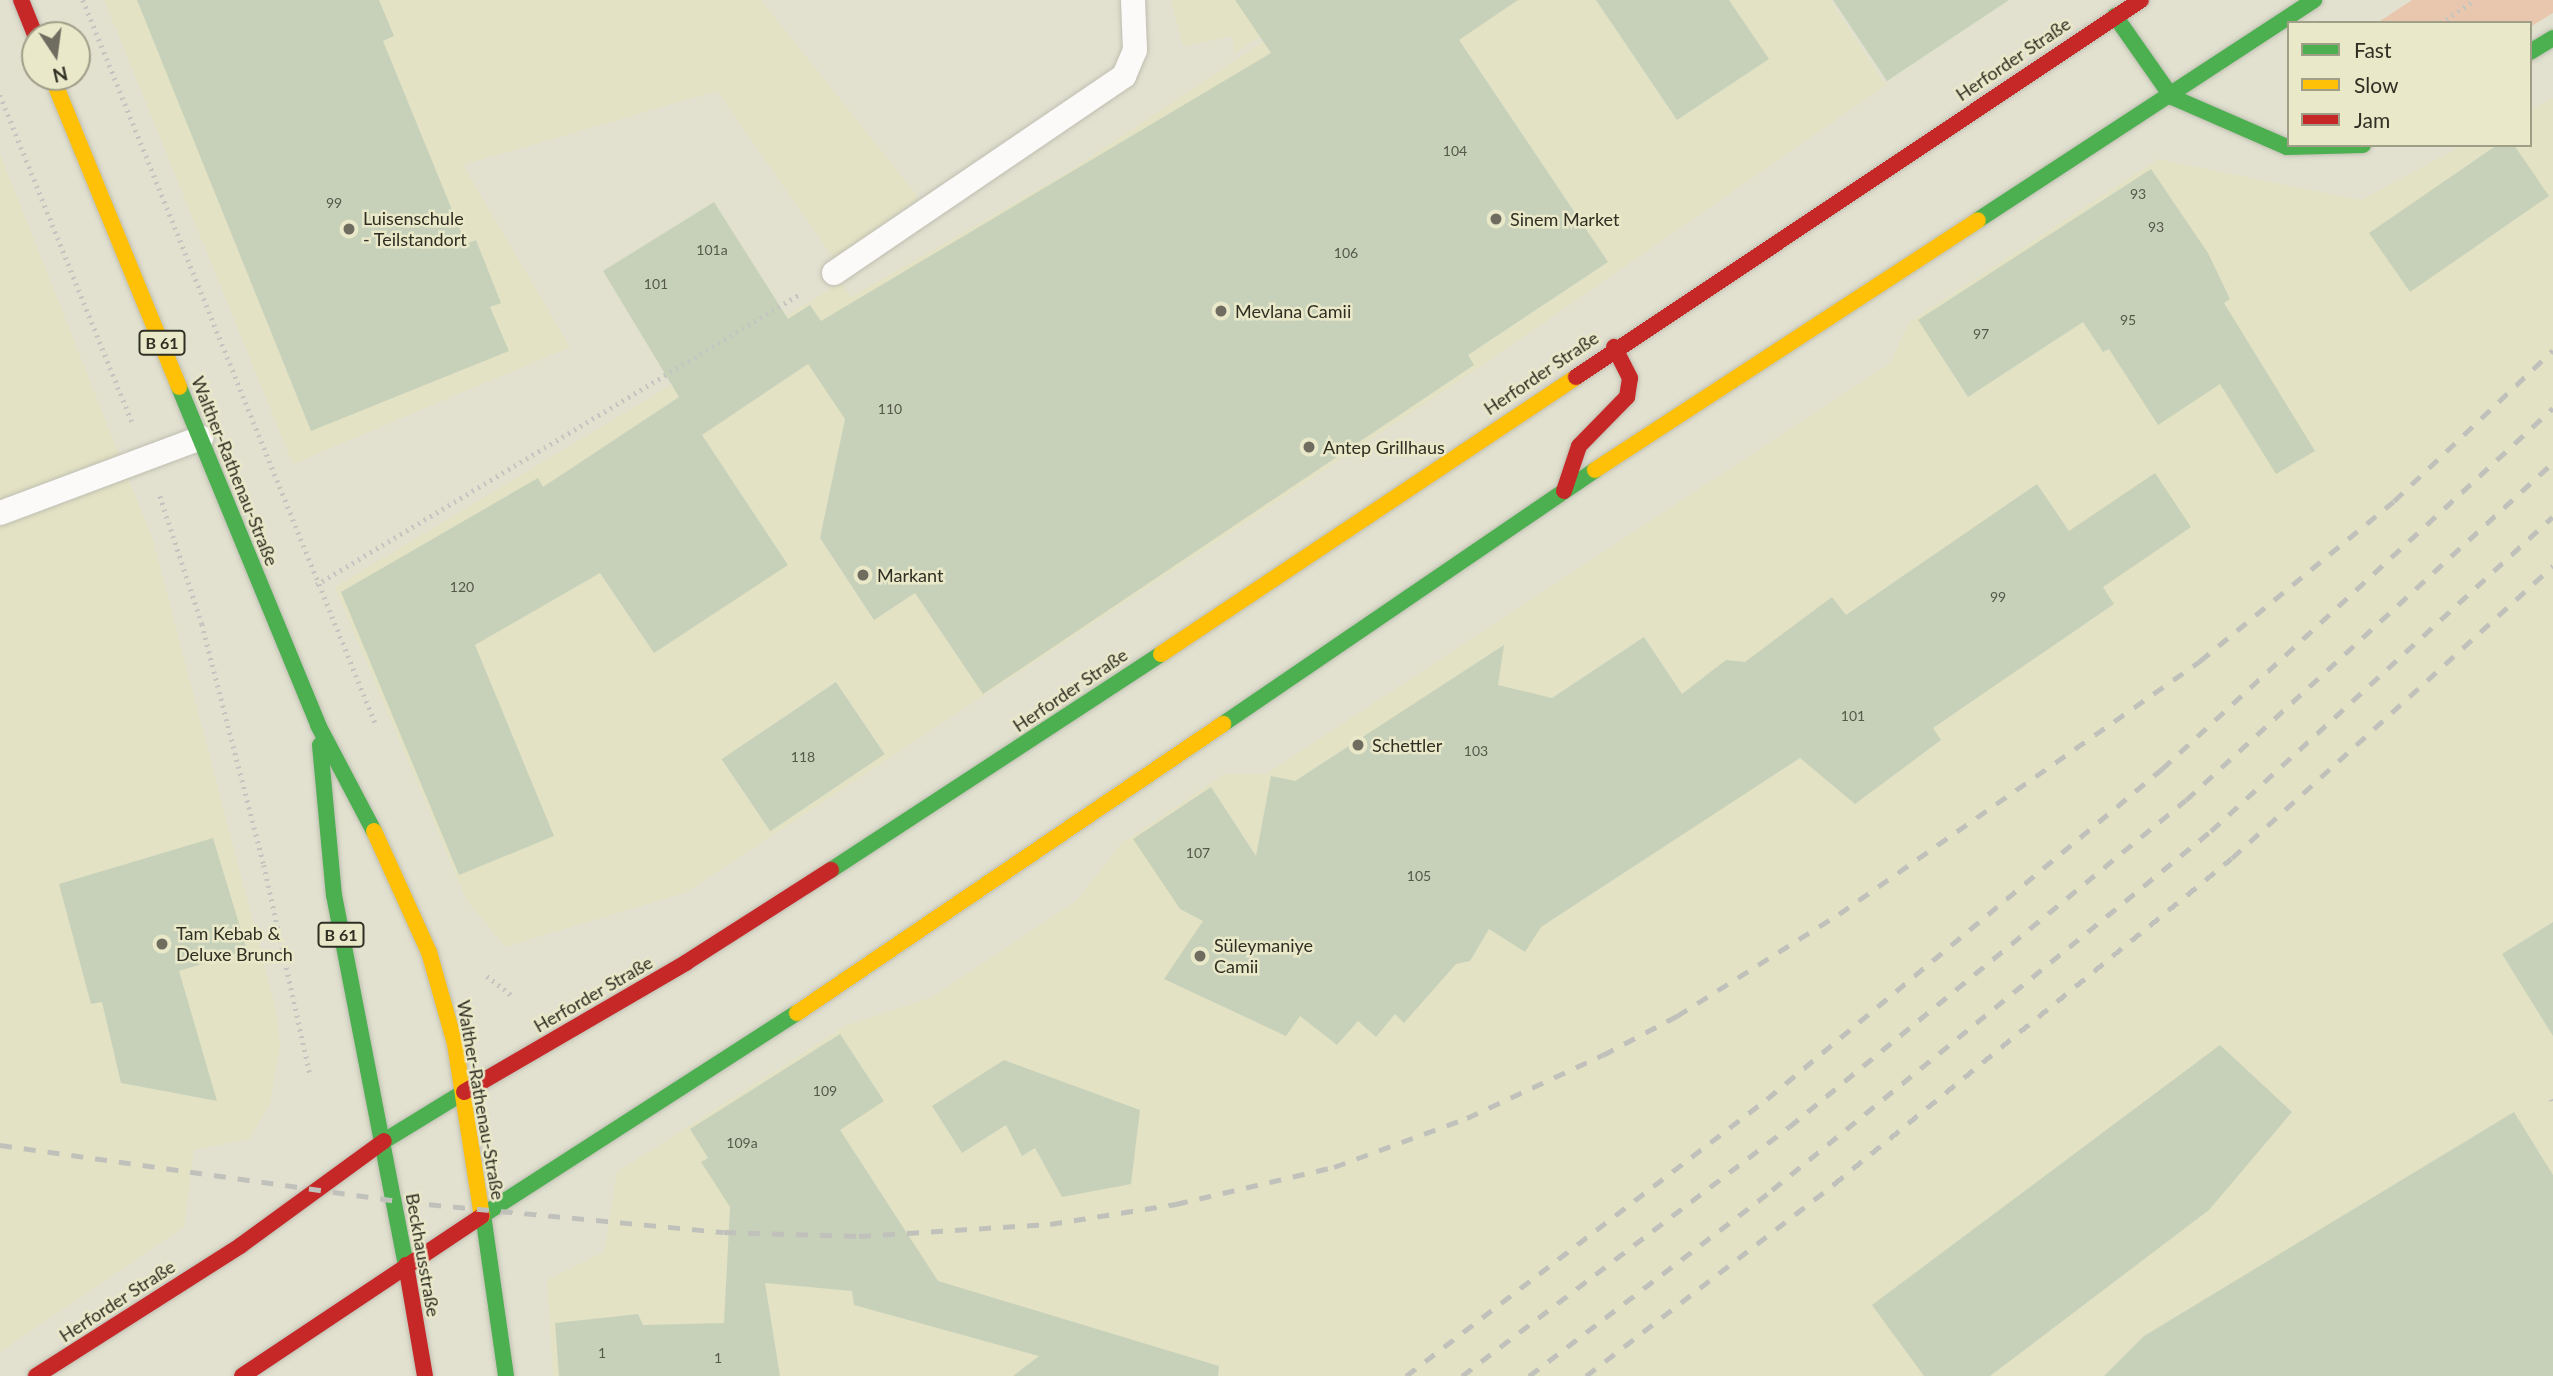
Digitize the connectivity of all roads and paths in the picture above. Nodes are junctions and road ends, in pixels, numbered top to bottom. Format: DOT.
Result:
graph roads {
  1 [pos="20,0"];
  2 [pos="83,0"];
  3 [pos="1133,0"];
  4 [pos="2141,0"];
  5 [pos="2314,0"];
  6 [pos="2476,0"];
  7 [pos="2115,16"];
  8 [pos="29,21"];
  9 [pos="2443,21"];
  10 [pos="2553,38"];
  11 [pos="2532,51"];
  12 [pos="58,91"];
  13 [pos="0,95"];
  14 [pos="2172,97"];
  15 [pos="2287,147"];
  16 [pos="834,274"];
  17 [pos="1614,348"];
  18 [pos="201,438"];
  19 [pos="146,459"];
  20 [pos="1564,491"];
  21 [pos="0,513"];
  22 [pos="318,584"];
  23 [pos="271,609"];
  24 [pos="318,725"];
  25 [pos="379,734"];
  26 [pos="483,970"];
  27 [pos="514,997"];
  28 [pos="310,1075"];
  29 [pos="464,1093"];
  30 [pos="383,1141"];
  31 [pos="483,1215"];
  32 [pos="406,1265"];
  33 [pos="36,1376"];
  34 [pos="242,1376"];
  35 [pos="425,1376"];
  36 [pos="506,1376"];
  1 -- 8 [label="street"];
  2 -- 22 [label="path"];
  3 -- 16 [label="lane"];
  4 -- 7 [label="street, Herforder Straße"];
  5 -- 14 [label="street"];
  6 -- 9 [label="path"];
  7 -- 14 [label="street"];
  7 -- 17 [label="street, Herforder Straße"];
  10 -- 11 [label="street"];
  12 -- 18 [label="street, Walther-Rathenau-Straße / B 61"];
  13 -- 19 [label="path"];
  14 -- 15 [label="street"];
  14 -- 20 [label="street"];
  16 -- 22 [label="path"];
  17 -- 20 [label="street"];
  17 -- 29 [label="street, Herforder Straße"];
  18 -- 19 [label="lane"];
  18 -- 23 [label="street, Walther-Rathenau-Straße / B 61"];
  19 -- 21 [label="lane"];
  19 -- 28 [label="path"];
  20 -- 31 [label="street"];
  22 -- 23 [label="path"];
  22 -- 25 [label="path"];
  23 -- 24 [label="street, Walther-Rathenau-Straße / B 61"];
  24 -- 29 [label="street, Walther-Rathenau-Straße / B 61"];
  24 -- 30 [label="street, Walther-Rathenau-Straße / B 61"];
  26 -- 27 [label="path"];
  29 -- 30 [label="street, Herforder Straße"];
  29 -- 31 [label="street, Walther-Rathenau-Straße / B 61"];
  30 -- 32 [label="street, Beckhausstraße"];
  30 -- 33 [label="street, Herforder Straße"];
  31 -- 32 [label="street"];
  31 -- 36 [label="street"];
  32 -- 34 [label="street"];
  32 -- 35 [label="street, Beckhausstraße"];
}
